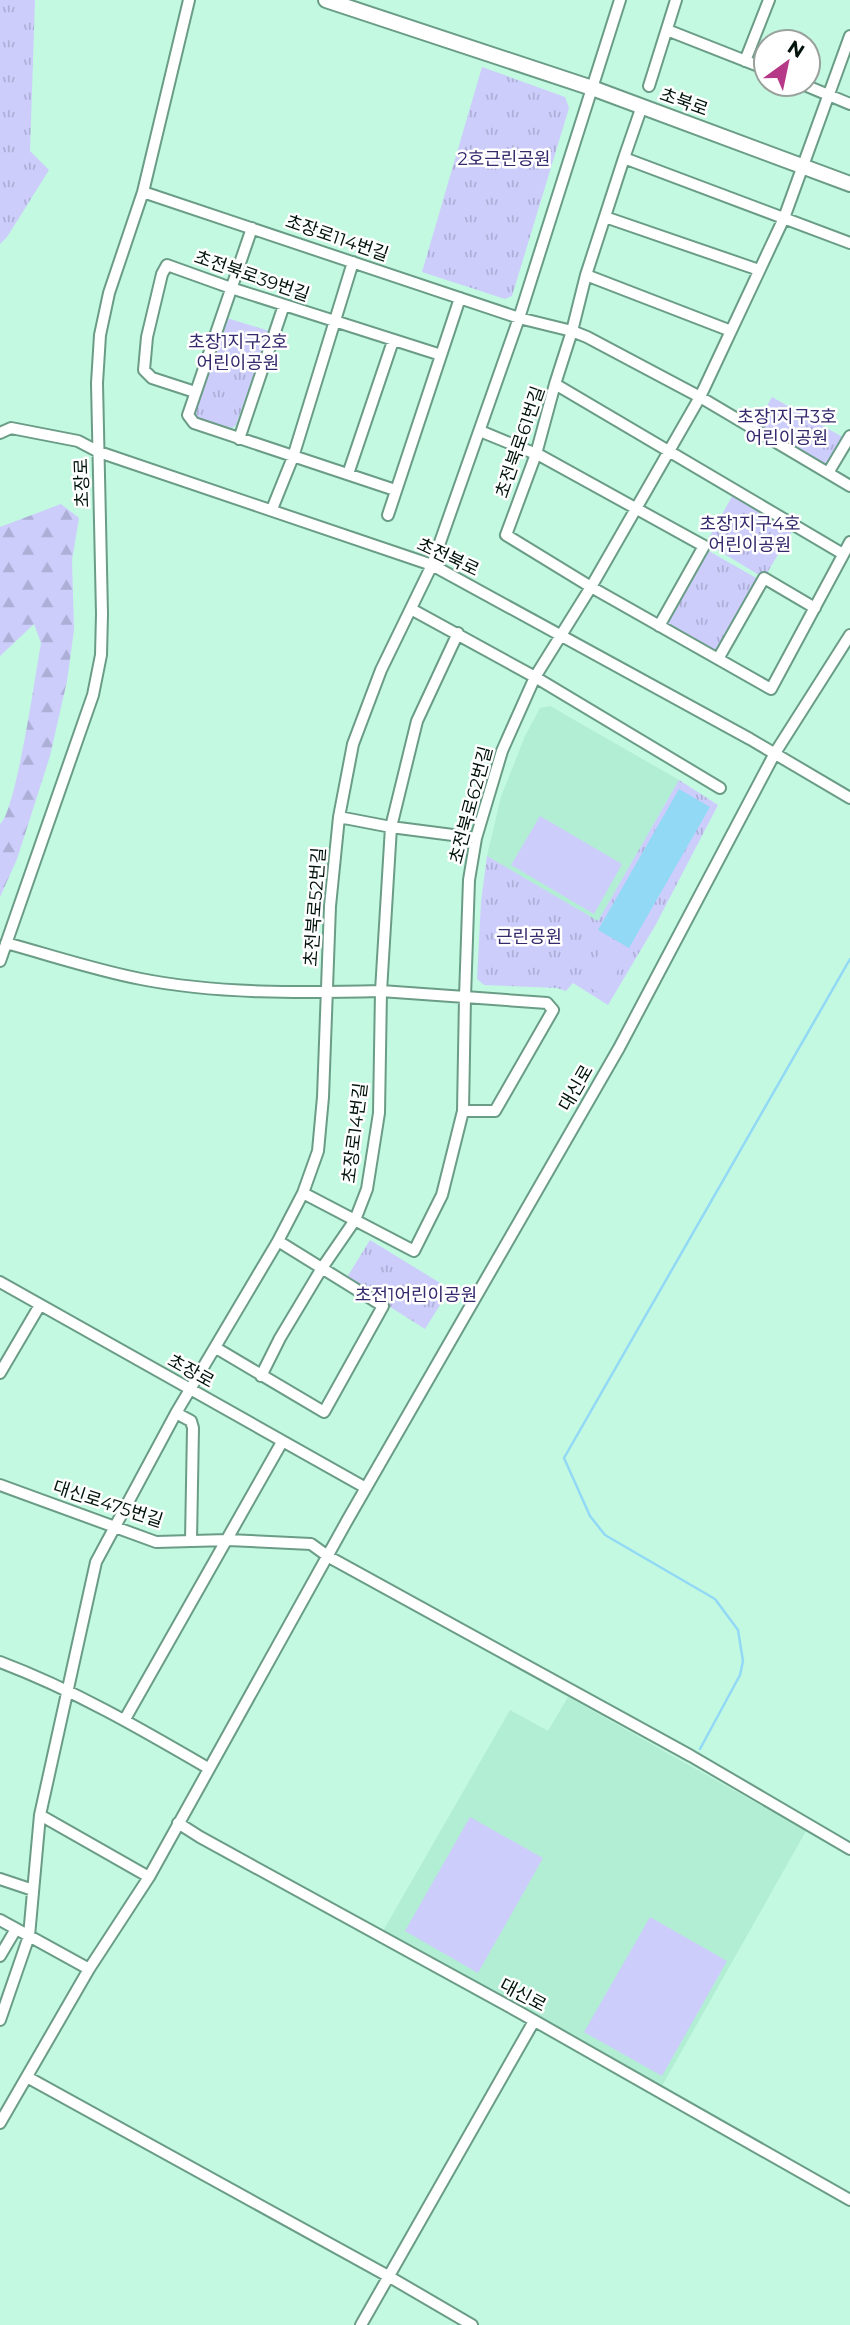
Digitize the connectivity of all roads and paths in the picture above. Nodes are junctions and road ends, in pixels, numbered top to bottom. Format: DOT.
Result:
graph roads {
  1 [pos="188,0"];
  2 [pos="326,0"];
  3 [pos="620,0"];
  4 [pos="676,0"];
  5 [pos="769,0"];
  6 [pos="667,30"];
  7 [pos="850,36"];
  8 [pos="745,61"];
  9 [pos="752,64"];
  10 [pos="649,86"];
  11 [pos="592,88"];
  12 [pos="822,92"];
  13 [pos="828,94"];
  14 [pos="850,104"];
  15 [pos="642,106"];
  16 [pos="624,158"];
  17 [pos="801,166"];
  18 [pos="850,184"];
  19 [pos="143,192"];
  20 [pos="605,217"];
  21 [pos="784,218"];
  22 [pos="252,228"];
  23 [pos="850,243"];
  24 [pos="353,262"];
  25 [pos="759,270"];
  26 [pos="586,275"];
  27 [pos="231,288"];
  28 [pos="460,298"];
  29 [pos="284,305"];
  30 [pos="519,318"];
  31 [pos="333,322"];
  32 [pos="572,331"];
  33 [pos="731,331"];
  34 [pos="393,341"];
  35 [pos="441,355"];
  36 [pos="555,384"];
  37 [pos="195,392"];
  38 [pos="699,397"];
  39 [pos="480,431"];
  40 [pos="0,433"];
  41 [pos="850,436"];
  42 [pos="239,439"];
  43 [pos="668,451"];
  44 [pos="99,452"];
  45 [pos="536,454"];
  46 [pos="293,457"];
  47 [pos="828,473"];
  48 [pos="348,474"];
  49 [pos="850,486"];
  50 [pos="395,490"];
  51 [pos="635,507"];
  52 [pos="272,509"];
  53 [pos="387,516"];
  54 [pos="850,542"];
  55 [pos="843,554"];
  56 [pos="432,565"];
  57 [pos="592,587"];
  58 [pos="815,608"];
  59 [pos="411,609"];
  60 [pos="659,626"];
  61 [pos="458,633"];
  62 [pos="850,635"];
  63 [pos="562,636"];
  64 [pos="718,659"];
  65 [pos="536,677"];
  66 [pos="775,753"];
  67 [pos="720,788"];
  68 [pos="850,798"];
  69 [pos="339,817"];
  70 [pos="391,827"];
  71 [pos="476,838"];
  72 [pos="6,943"];
  73 [pos="0,961"];
  74 [pos="381,990"];
  75 [pos="327,992"];
  76 [pos="465,997"];
  77 [pos="463,1111"];
  78 [pos="303,1193"];
  79 [pos="355,1220"];
  80 [pos="278,1241"];
  81 [pos="323,1268"];
  82 [pos="0,1282"];
  83 [pos="40,1305"];
  84 [pos="216,1348"];
  85 [pos="0,1373"];
  86 [pos="261,1376"];
  87 [pos="189,1390"];
  88 [pos="176,1413"];
  89 [pos="282,1442"];
  90 [pos="0,1485"];
  91 [pos="366,1489"];
  92 [pos="114,1528"];
  93 [pos="228,1540"];
  94 [pos="191,1541"];
  95 [pos="329,1557"];
  96 [pos="0,1662"];
  97 [pos="66,1690"];
  98 [pos="125,1719"];
  99 [pos="208,1768"];
  100 [pos="40,1815"];
  101 [pos="178,1823"];
  102 [pos="850,1849"];
  103 [pos="149,1877"];
  104 [pos="0,1879"];
  105 [pos="33,1890"];
  106 [pos="0,1920"];
  107 [pos="16,1929"];
  108 [pos="29,1936"];
  109 [pos="0,1956"];
  110 [pos="89,1969"];
  111 [pos="0,2020"];
  112 [pos="534,2021"];
  113 [pos="27,2077"];
  114 [pos="0,2098"];
  115 [pos="12,2104"];
  116 [pos="0,2123"];
  117 [pos="850,2200"];
  118 [pos="388,2276"];
  119 [pos="360,2325"];
  120 [pos="472,2325"];
  1 -- 19 [label="street, 초장로"];
  2 -- 11 [label="main road, 초북로"];
  3 -- 11 [label="street"];
  4 -- 6 [label="street"];
  5 -- 8 [label="street"];
  6 -- 8 [label="street"];
  6 -- 10 [label="street"];
  7 -- 13 [label="street"];
  8 -- 9 [label="street"];
  11 -- 15 [label="main road, 초북로"];
  11 -- 30 [label="street, 초전북로52번길"];
  12 -- 13 [label="street"];
  13 -- 14 [label="street"];
  13 -- 17 [label="street"];
  15 -- 16 [label="street"];
  15 -- 17 [label="main road, 초북로"];
  16 -- 20 [label="street"];
  16 -- 21 [label="street"];
  17 -- 18 [label="main road, 초북로"];
  17 -- 21 [label="street"];
  19 -- 22 [label="street, 초장로114번길"];
  19 -- 44 [label="street, 초장로"];
  20 -- 25 [label="street"];
  20 -- 26 [label="street"];
  21 -- 23 [label="street"];
  21 -- 25 [label="street"];
  22 -- 24 [label="street, 초장로114번길"];
  22 -- 27 [label="street"];
  24 -- 28 [label="street, 초장로114번길"];
  24 -- 31 [label="street"];
  25 -- 33 [label="street"];
  26 -- 32 [label="street"];
  26 -- 33 [label="street"];
  27 -- 29 [label="street, 초전북로39번길"];
  27 -- 37 [label="street"];
  27 -- 37 [label="street, 초전북로39번길"];
  28 -- 30 [label="street, 초장로114번길"];
  28 -- 35 [label="street"];
  29 -- 31 [label="street, 초전북로39번길"];
  29 -- 42 [label="street"];
  30 -- 32 [label="street"];
  30 -- 39 [label="street, 초전북로52번길"];
  31 -- 34 [label="street, 초전북로39번길"];
  31 -- 46 [label="street"];
  32 -- 36 [label="street"];
  32 -- 38 [label="street"];
  33 -- 38 [label="street"];
  34 -- 35 [label="street, 초전북로39번길"];
  34 -- 48 [label="street"];
  35 -- 50 [label="street"];
  36 -- 43 [label="street, 초전북로61번길"];
  36 -- 45 [label="street, 초전북로61번길"];
  37 -- 42 [label="street"];
  38 -- 43 [label="street"];
  38 -- 47 [label="street"];
  39 -- 45 [label="street"];
  39 -- 56 [label="street, 초전북로52번길"];
  40 -- 44 [label="street, 초전북로"];
  41 -- 47 [label="street"];
  42 -- 46 [label="street"];
  43 -- 51 [label="street"];
  43 -- 55 [label="street, 초전북로61번길"];
  44 -- 52 [label="street, 초전북로"];
  44 -- 72 [label="street, 초장로"];
  45 -- 51 [label="street"];
  45 -- 57 [label="street, 초전북로61번길"];
  46 -- 48 [label="street"];
  46 -- 52 [label="street"];
  47 -- 49 [label="street"];
  48 -- 50 [label="street"];
  50 -- 53 [label="street"];
  51 -- 57 [label="street"];
  51 -- 60 [label="street"];
  52 -- 56 [label="street, 초전북로"];
  54 -- 55 [label="street, 초전북로61번길"];
  55 -- 58 [label="street, 초전북로61번길"];
  56 -- 59 [label="street, 초전북로52번길"];
  56 -- 63 [label="street, 초전북로"];
  57 -- 60 [label="street, 초전북로61번길"];
  57 -- 63 [label="street"];
  58 -- 64 [label="street"];
  58 -- 64 [label="street, 초전북로61번길"];
  59 -- 61 [label="street"];
  59 -- 69 [label="street, 초전북로52번길"];
  60 -- 64 [label="street, 초전북로61번길"];
  61 -- 65 [label="street"];
  61 -- 70 [label="street"];
  62 -- 66 [label="street, 대신로"];
  63 -- 65 [label="street, 초전북로62번길"];
  63 -- 66 [label="street, 초전북로"];
  65 -- 67 [label="street"];
  65 -- 71 [label="street, 초전북로62번길"];
  66 -- 68 [label="street, 초전북로"];
  66 -- 91 [label="street, 대신로"];
  69 -- 70 [label="street"];
  69 -- 75 [label="street, 초전북로52번길"];
  70 -- 71 [label="street"];
  70 -- 74 [label="street"];
  71 -- 76 [label="street, 초전북로62번길"];
  72 -- 73 [label="street, 초장로"];
  72 -- 75 [label="street"];
  74 -- 75 [label="street, 초전북로52번길"];
  74 -- 76 [label="street, 초전북로52번길"];
  74 -- 79 [label="street, 초장로14번길"];
  75 -- 78 [label="street, 초장로14번길"];
  76 -- 77 [label="street, 초전북로62번길"];
  76 -- 77 [label="street"];
  77 -- 79 [label="street, 초전북로62번길"];
  78 -- 79 [label="street, 초장로14번길"];
  78 -- 80 [label="street, 초장로14번길"];
  79 -- 81 [label="street"];
  80 -- 81 [label="street"];
  80 -- 84 [label="street, 초장로14번길"];
  81 -- 86 [label="street"];
  81 -- 86 [label="street"];
  82 -- 83 [label="street, 초장로"];
  83 -- 85 [label="street"];
  83 -- 87 [label="street, 초장로"];
  84 -- 86 [label="street"];
  84 -- 87 [label="street, 초장로14번길"];
  87 -- 88 [label="street, 초장로14번길"];
  87 -- 89 [label="street, 초장로"];
  88 -- 92 [label="street, 초장로14번길"];
  88 -- 94 [label="street"];
  89 -- 91 [label="street, 초장로"];
  89 -- 93 [label="street"];
  90 -- 92 [label="street, 대신로475번길"];
  91 -- 95 [label="street, 대신로"];
  92 -- 94 [label="street, 대신로475번길"];
  92 -- 97 [label="street, 초장로14번길"];
  93 -- 94 [label="street, 대신로475번길"];
  93 -- 95 [label="street, 대신로475번길"];
  93 -- 98 [label="street"];
  95 -- 99 [label="street, 대신로"];
  95 -- 102 [label="street"];
  96 -- 97 [label="street"];
  97 -- 98 [label="street"];
  97 -- 100 [label="street, 초장로14번길"];
  98 -- 99 [label="street"];
  99 -- 101 [label="street, 대신로"];
  100 -- 103 [label="street"];
  100 -- 105 [label="street, 초장로14번길"];
  101 -- 103 [label="street, 대신로"];
  101 -- 112 [label="street, 대신로"];
  103 -- 110 [label="street, 대신로"];
  104 -- 105 [label="street"];
  105 -- 108 [label="street, 초장로14번길"];
  106 -- 107 [label="street"];
  107 -- 108 [label="street"];
  107 -- 109 [label="street"];
  108 -- 110 [label="street"];
  108 -- 111 [label="street, 초장로14번길"];
  110 -- 113 [label="street, 대신로"];
  112 -- 117 [label="street, 대신로"];
  112 -- 118 [label="street"];
  113 -- 115 [label="street, 대신로"];
  113 -- 118 [label="street"];
  114 -- 115 [label="street"];
  115 -- 116 [label="street, 대신로"];
  118 -- 119 [label="street"];
  118 -- 120 [label="street"];
}
